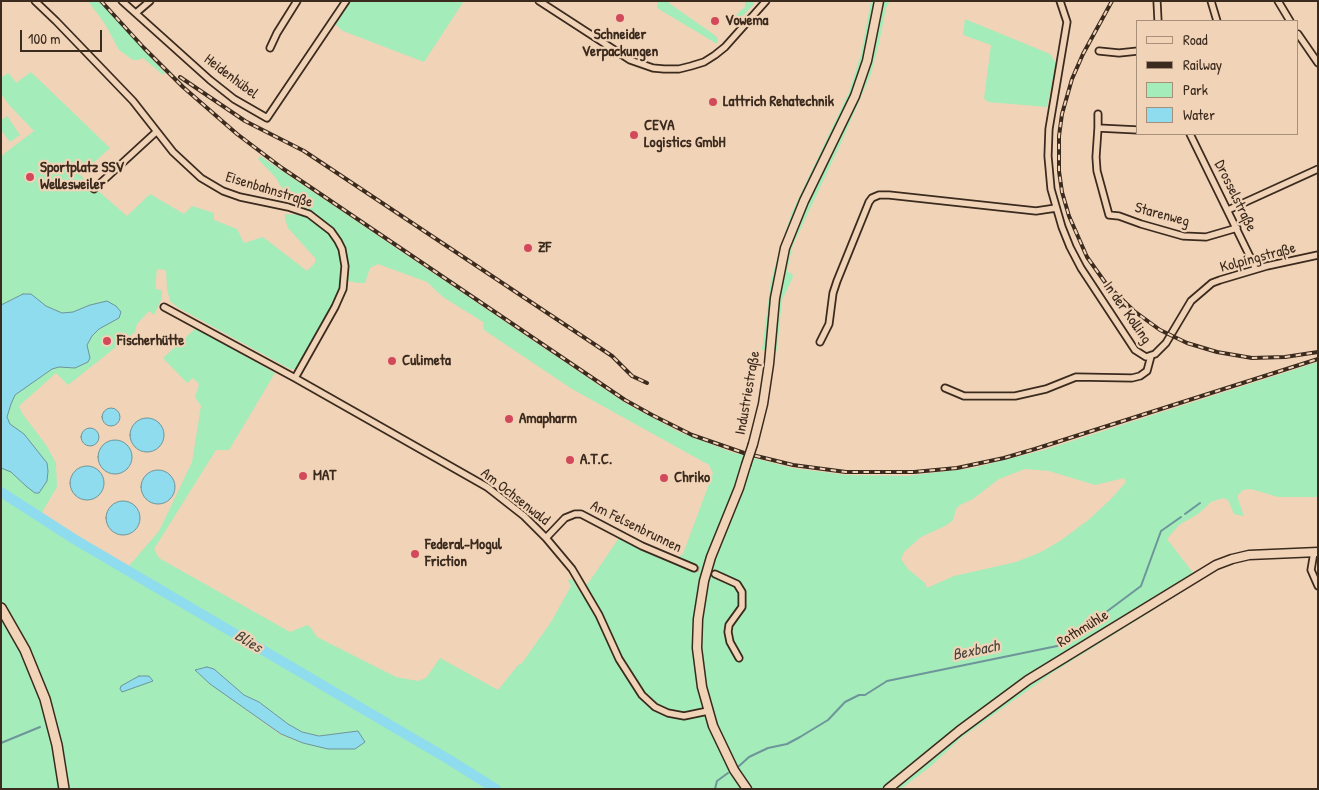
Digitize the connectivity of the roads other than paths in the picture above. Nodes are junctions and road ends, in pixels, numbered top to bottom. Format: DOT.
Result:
graph roads {
  1 [pos="34,1"];
  2 [pos="122,1"];
  3 [pos="150,1"];
  4 [pos="297,1"];
  5 [pos="346,1"];
  6 [pos="539,1"];
  7 [pos="766,1"];
  8 [pos="879,1"];
  9 [pos="1060,1"];
  10 [pos="1157,1"];
  11 [pos="1211,1"];
  12 [pos="1278,1"];
  13 [pos="136,13"];
  14 [pos="1158,20"];
  15 [pos="1217,20"];
  16 [pos="1289,20"];
  17 [pos="1301,45"];
  18 [pos="270,48"];
  19 [pos="1099,52"];
  20 [pos="1136,52"];
  21 [pos="1318,63"];
  22 [pos="1098,114"];
  23 [pos="1098,128"];
  24 [pos="1136,130"];
  25 [pos="156,132"];
  26 [pos="1190,135"];
  27 [pos="1318,169"];
  28 [pos="94,189"];
  29 [pos="1056,208"];
  30 [pos="1228,210"];
  31 [pos="1237,228"];
  32 [pos="1318,255"];
  33 [pos="1256,269"];
  34 [pos="164,307"];
  35 [pos="820,342"];
  36 [pos="1150,356"];
  37 [pos="295,378"];
  38 [pos="944,388"];
  39 [pos="546,538"];
  40 [pos="1316,552"];
  41 [pos="694,568"];
  42 [pos="715,574"];
  43 [pos="1318,586"];
  44 [pos="1,608"];
  45 [pos="739,658"];
  46 [pos="708,711"];
  47 [pos="64,789"];
  48 [pos="747,789"];
  49 [pos="888,789"];
  1 -- 25 [label="street, Eisenbahnstraße"];
  2 -- 13 [label="street, Heidenhübel"];
  3 -- 13 [label="street"];
  4 -- 18 [label="street"];
  5 -- 13 [label="street, Heidenhübel"];
  6 -- 7 [label="street"];
  8 -- 46 [label="street, Industriestraße, bridge"];
  9 -- 29 [label="street, In der Kolling"];
  10 -- 14 [label="street"];
  11 -- 15 [label="street"];
  12 -- 16 [label="street"];
  17 -- 21 [label="street"];
  19 -- 20 [label="street"];
  22 -- 23 [label="street"];
  23 -- 24 [label="street"];
  23 -- 31 [label="street, Starenweg"];
  25 -- 28 [label="street"];
  25 -- 37 [label="street, Eisenbahnstraße"];
  26 -- 30 [label="street, Drosselstraße"];
  27 -- 30 [label="street"];
  29 -- 35 [label="street"];
  29 -- 36 [label="street, In der Kolling"];
  30 -- 31 [label="street, Drosselstraße"];
  31 -- 33 [label="street, Drosselstraße"];
  32 -- 33 [label="street, Kolpingstraße"];
  33 -- 36 [label="street, Kolpingstraße"];
  34 -- 37 [label="street, Am Ochsenwald"];
  36 -- 38 [label="street, In der Kolling"];
  37 -- 39 [label="street, Am Ochsenwald"];
  39 -- 41 [label="street, Am Felsenbrunnen"];
  39 -- 46 [label="street, Am Ochsenwald"];
  40 -- 43 [label="street"];
  40 -- 49 [label="street, Rothmühle"];
  42 -- 45 [label="street"];
  44 -- 47 [label="main road"];
  46 -- 48 [label="street, Industriestraße"];
}
